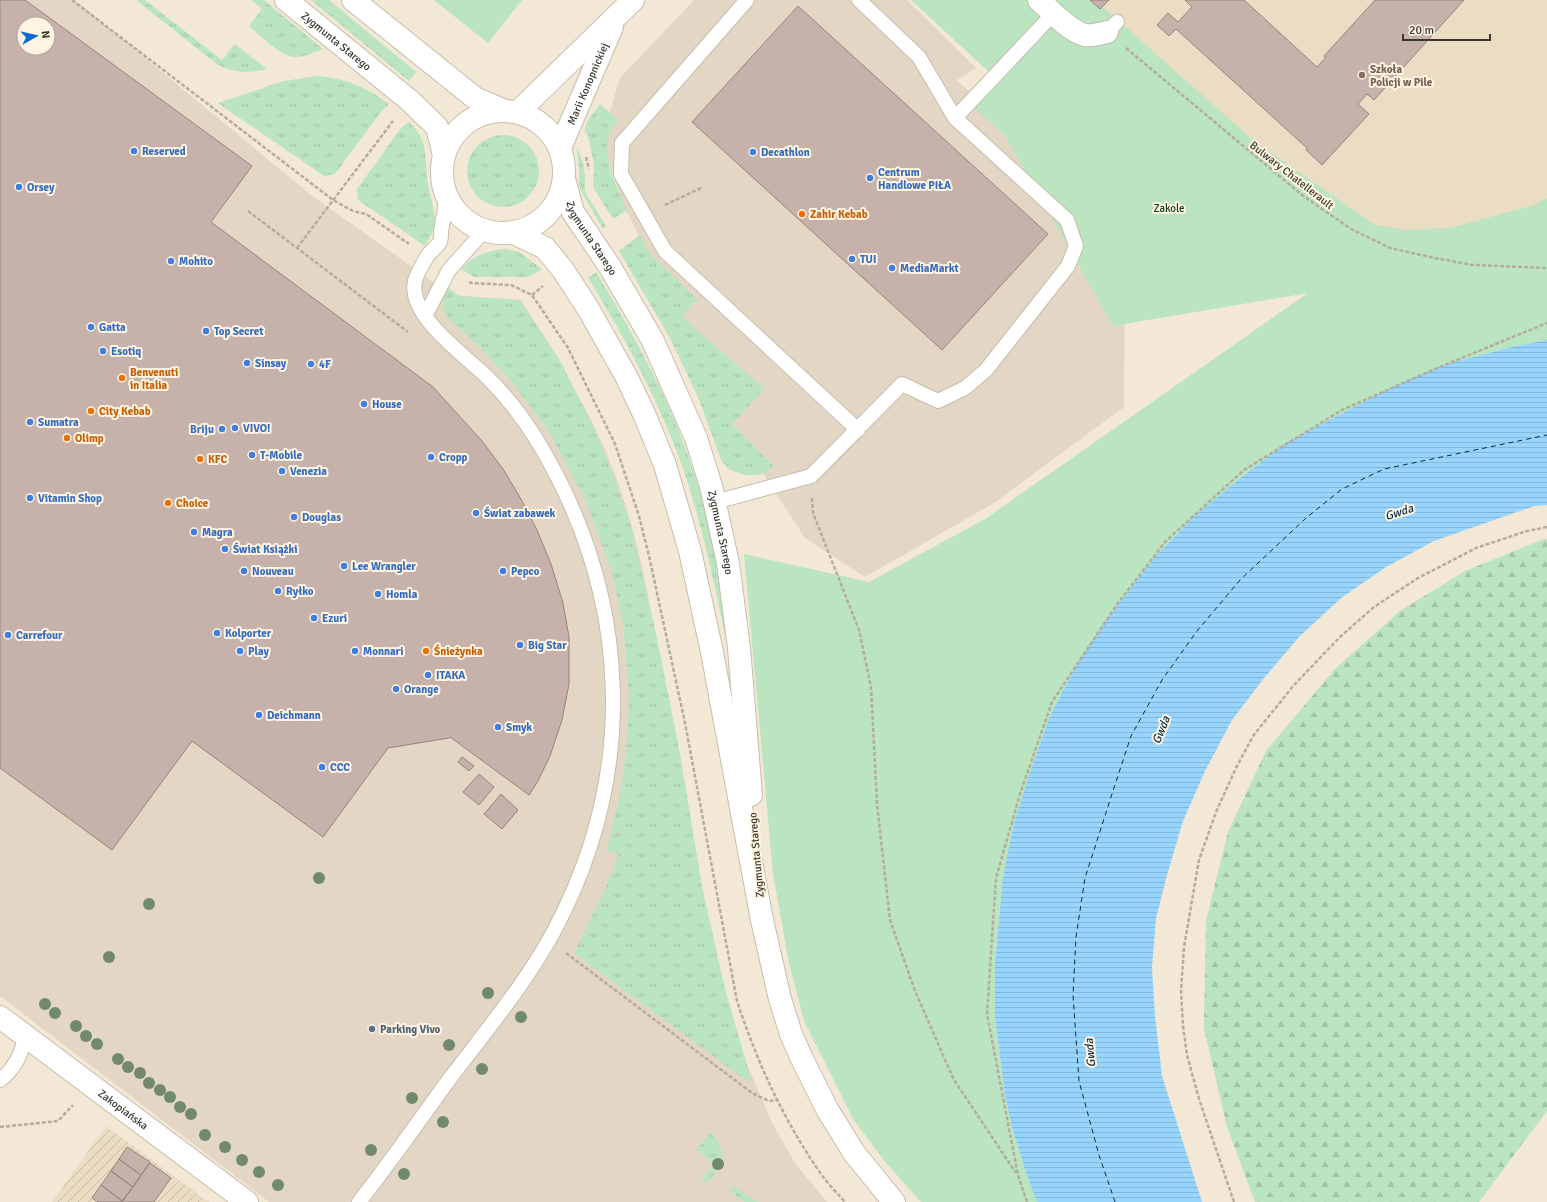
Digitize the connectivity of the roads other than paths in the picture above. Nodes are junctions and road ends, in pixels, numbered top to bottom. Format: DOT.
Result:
graph roads {
  1 [pos="286,0"];
  2 [pos="353,0"];
  3 [pos="633,0"];
  4 [pos="859,0"];
  5 [pos="741,2"];
  6 [pos="1046,7"];
  7 [pos="615,18"];
  8 [pos="1112,27"];
  9 [pos="511,112"];
  10 [pos="955,118"];
  11 [pos="560,148"];
  12 [pos="444,155"];
  13 [pos="564,180"];
  14 [pos="447,197"];
  15 [pos="484,231"];
  16 [pos="514,233"];
  17 [pos="425,316"];
  18 [pos="858,430"];
  19 [pos="715,502"];
  20 [pos="762,920"];
  21 [pos="0,1017"];
  22 [pos="26,1036"];
  23 [pos="0,1080"];
  24 [pos="247,1202"];
  25 [pos="358,1202"];
  26 [pos="894,1202"];
  1 -- 12 [label="street, Zygmunta Starego"];
  2 -- 9 [label="street"];
  3 -- 7 [label="street, Marii Konopnickiej"];
  4 -- 10 [label="lane"];
  5 -- 18 [label="lane"];
  6 -- 8 [label="street"];
  6 -- 10 [label="lane"];
  7 -- 9 [label="street, Marii Konopnickiej"];
  7 -- 11 [label="street, Marii Konopnickiej"];
  9 -- 11 [label="street"];
  9 -- 12 [label="street"];
  10 -- 18 [label="lane"];
  11 -- 13 [label="street"];
  12 -- 14 [label="street"];
  13 -- 16 [label="street"];
  13 -- 19 [label="street, Zygmunta Starego"];
  14 -- 15 [label="street"];
  14 -- 17 [label="lane"];
  15 -- 16 [label="street"];
  15 -- 17 [label="lane"];
  16 -- 20 [label="street, Zygmunta Starego"];
  17 -- 25 [label="lane"];
  18 -- 19 [label="lane"];
  19 -- 20 [label="street, Zygmunta Starego"];
  20 -- 26 [label="street, Zygmunta Starego"];
  21 -- 22 [label="street, Zakopiańska"];
  22 -- 23 [label="lane"];
  22 -- 24 [label="street, Zakopiańska"];
}
